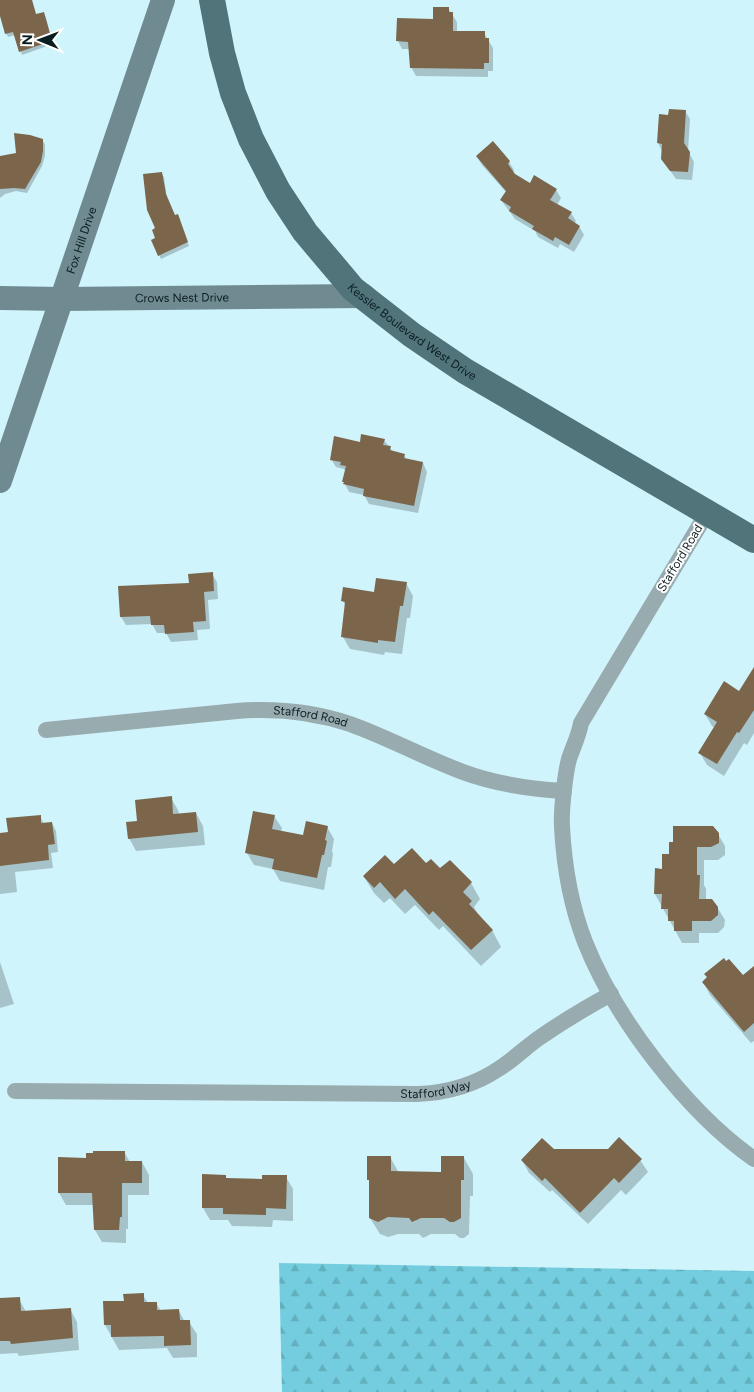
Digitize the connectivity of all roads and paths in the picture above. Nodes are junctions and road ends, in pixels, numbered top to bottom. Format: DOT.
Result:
graph roads {
  1 [pos="163,0"];
  2 [pos="212,0"];
  3 [pos="364,296"];
  4 [pos="0,298"];
  5 [pos="62,299"];
  6 [pos="0,481"];
  7 [pos="707,513"];
  8 [pos="754,540"];
  9 [pos="46,730"];
  10 [pos="564,791"];
  11 [pos="611,994"];
  12 [pos="15,1091"];
  13 [pos="754,1158"];
  1 -- 5 [label="street, Fox Hill Drive"];
  2 -- 3 [label="main road, Kessler Boulevard West Drive"];
  3 -- 5 [label="street, Crows Nest Drive"];
  3 -- 7 [label="main road, Kessler Boulevard West Drive"];
  4 -- 5 [label="street, Crows Nest Drive"];
  5 -- 6 [label="street, Fox Hill Drive"];
  7 -- 8 [label="main road, Kessler Boulevard West Drive"];
  7 -- 10 [label="street, Stafford Road"];
  9 -- 10 [label="street, Stafford Road"];
  10 -- 11 [label="street, Stafford Road"];
  11 -- 12 [label="street, Stafford Way"];
  11 -- 13 [label="street"];
}
